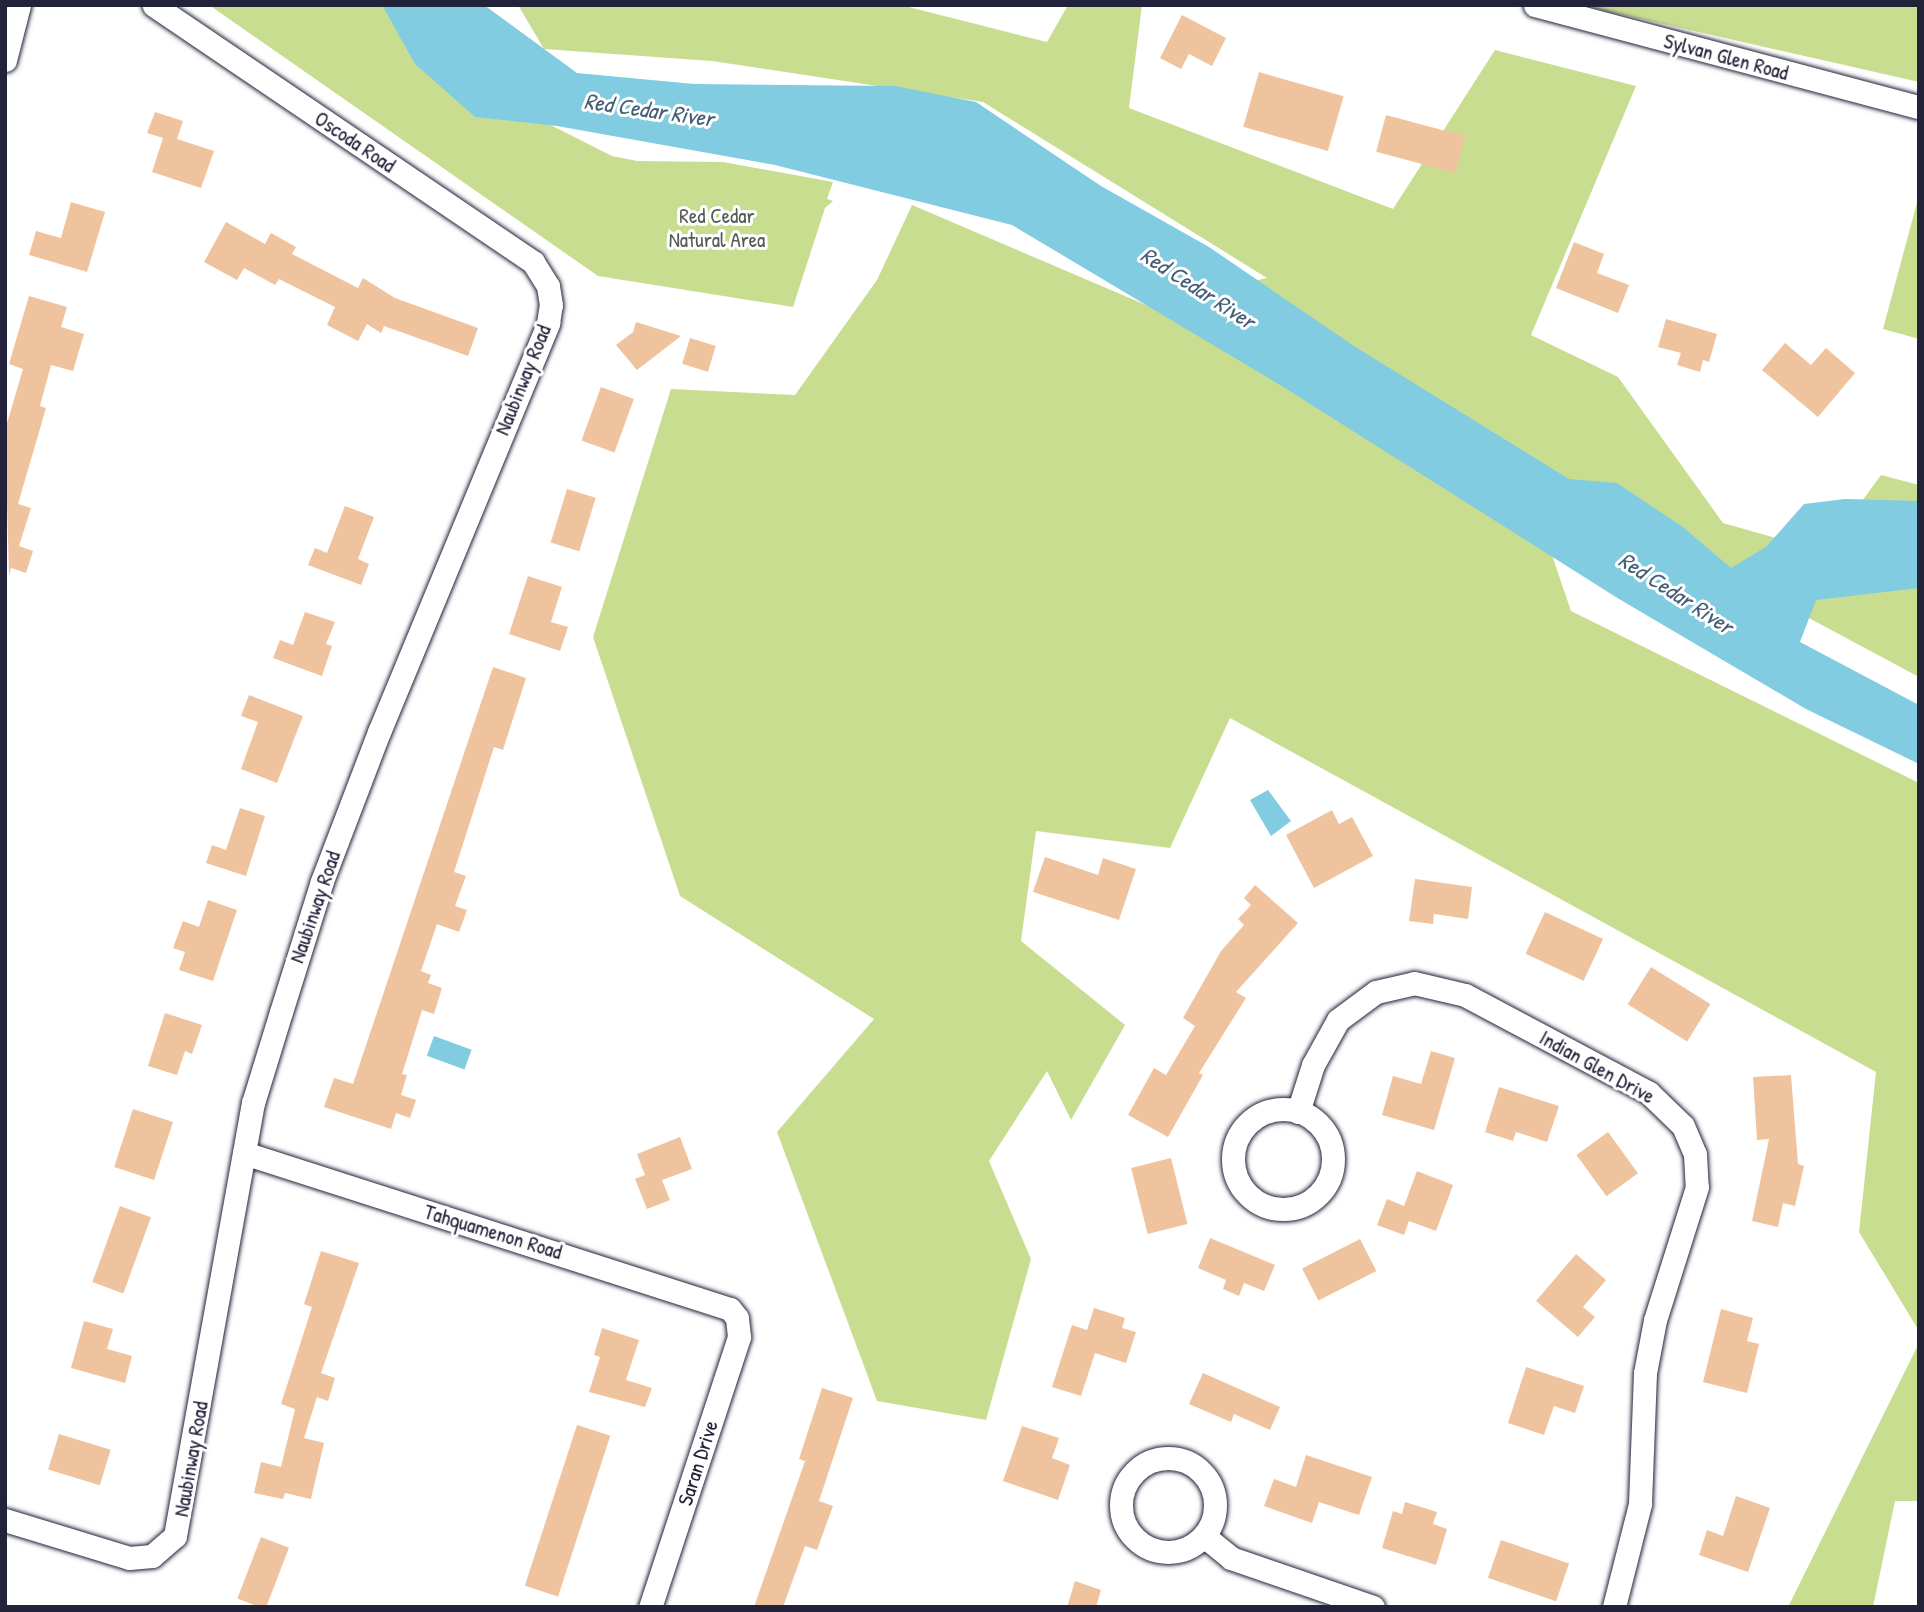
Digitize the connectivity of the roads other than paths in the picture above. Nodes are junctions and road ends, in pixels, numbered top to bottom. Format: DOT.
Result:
graph roads {
  1 [pos="19,5"];
  2 [pos="154,5"];
  3 [pos="1535,5"];
  4 [pos="5,60"];
  5 [pos="1919,107"];
  6 [pos="548,286"];
  7 [pos="1298,1112"];
  8 [pos="243,1153"];
  9 [pos="737,1318"];
  10 [pos="5,1520"];
  11 [pos="1204,1536"];
  12 [pos="650,1607"];
  13 [pos="1373,1607"];
  14 [pos="1614,1607"];
  1 -- 4 [label="street"];
  2 -- 6 [label="street, Oscoda Road"];
  3 -- 5 [label="street, Sylvan Glen Road"];
  6 -- 8 [label="street, Naubinway Road"];
  7 -- 7 [label="street"];
  7 -- 14 [label="street, Indian Glen Drive"];
  8 -- 9 [label="street, Tahquamenon Road"];
  8 -- 10 [label="street, Naubinway Road"];
  9 -- 12 [label="street, Saran Drive"];
  11 -- 11 [label="street"];
  11 -- 13 [label="street"];
}
